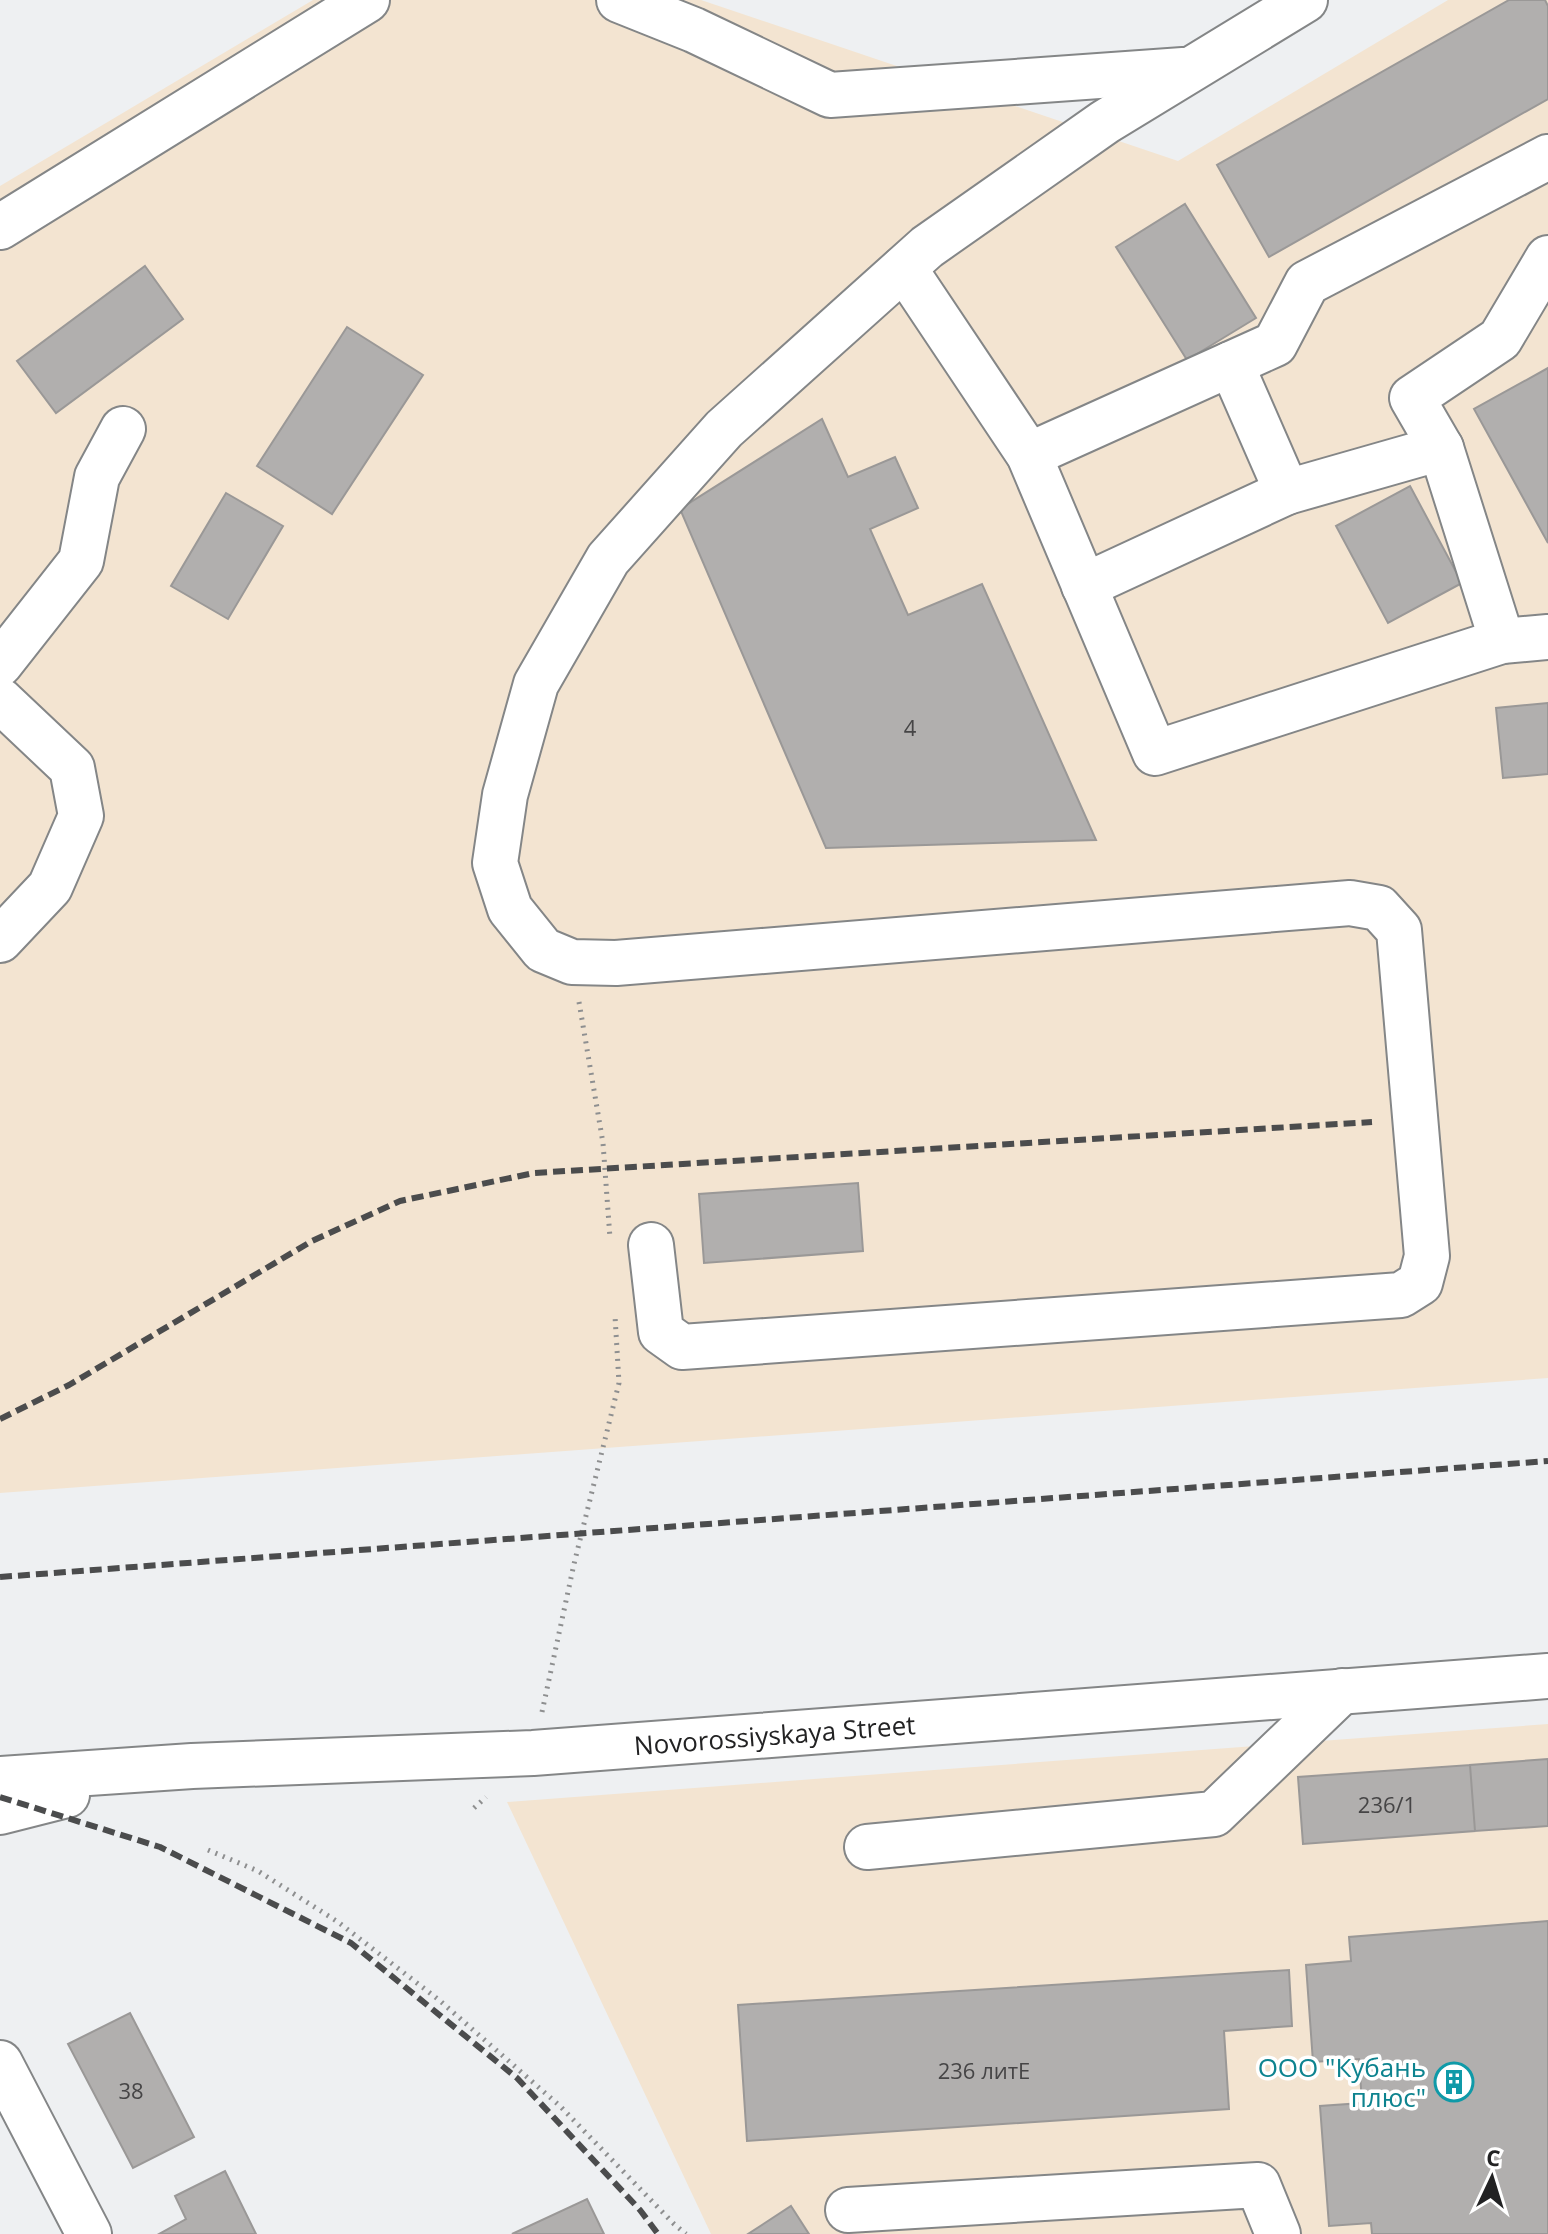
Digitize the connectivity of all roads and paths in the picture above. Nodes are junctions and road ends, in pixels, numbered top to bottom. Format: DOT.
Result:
graph roads {
  1 [pos="367,0"];
  2 [pos="619,0"];
  3 [pos="1305,0"];
  4 [pos="1190,70"];
  5 [pos="1548,157"];
  6 [pos="0,227"];
  7 [pos="1548,258"];
  8 [pos="904,268"];
  9 [pos="1231,364"];
  10 [pos="123,429"];
  11 [pos="1441,448"];
  12 [pos="1029,455"];
  13 [pos="1287,492"];
  14 [pos="1084,586"];
  15 [pos="1548,637"];
  16 [pos="1502,641"];
  17 [pos="0,664"];
  18 [pos="0,700"];
  19 [pos="0,940"];
  20 [pos="572,962"];
  21 [pos="631,1246"];
  22 [pos="614,1307"];
  23 [pos="1548,1676"];
  24 [pos="1342,1691"];
  25 [pos="533,1753"];
  26 [pos="192,1766"];
  27 [pos="0,1779"];
  28 [pos="474,1808"];
  29 [pos="0,1812"];
  30 [pos="867,1847"];
  31 [pos="208,1850"];
  32 [pos="0,2063"];
  33 [pos="848,2210"];
  34 [pos="89,2234"];
  35 [pos="686,2234"];
  36 [pos="1278,2234"];
  1 -- 6 [label="street"];
  2 -- 4 [label="street"];
  3 -- 4 [label="street"];
  4 -- 8 [label="street"];
  5 -- 9 [label="street"];
  7 -- 11 [label="street"];
  8 -- 12 [label="street"];
  8 -- 20 [label="street"];
  9 -- 12 [label="street"];
  9 -- 13 [label="street"];
  10 -- 17 [label="street"];
  11 -- 13 [label="street"];
  11 -- 16 [label="street"];
  12 -- 14 [label="street"];
  13 -- 14 [label="street"];
  14 -- 16 [label="street"];
  15 -- 16 [label="street"];
  18 -- 19 [label="street"];
  20 -- 21 [label="path"];
  20 -- 21 [label="street"];
  22 -- 25 [label="path"];
  23 -- 24 [label="street, Novorossiyskaya Street"];
  24 -- 25 [label="street, Novorossiyskaya Street"];
  24 -- 30 [label="street"];
  25 -- 26 [label="street, Novorossiyskaya Street"];
  25 -- 28 [label="path"];
  26 -- 27 [label="street, Novorossiyskaya Street"];
  26 -- 29 [label="street"];
  31 -- 35 [label="path"];
  32 -- 34 [label="street"];
  33 -- 36 [label="street"];
}
